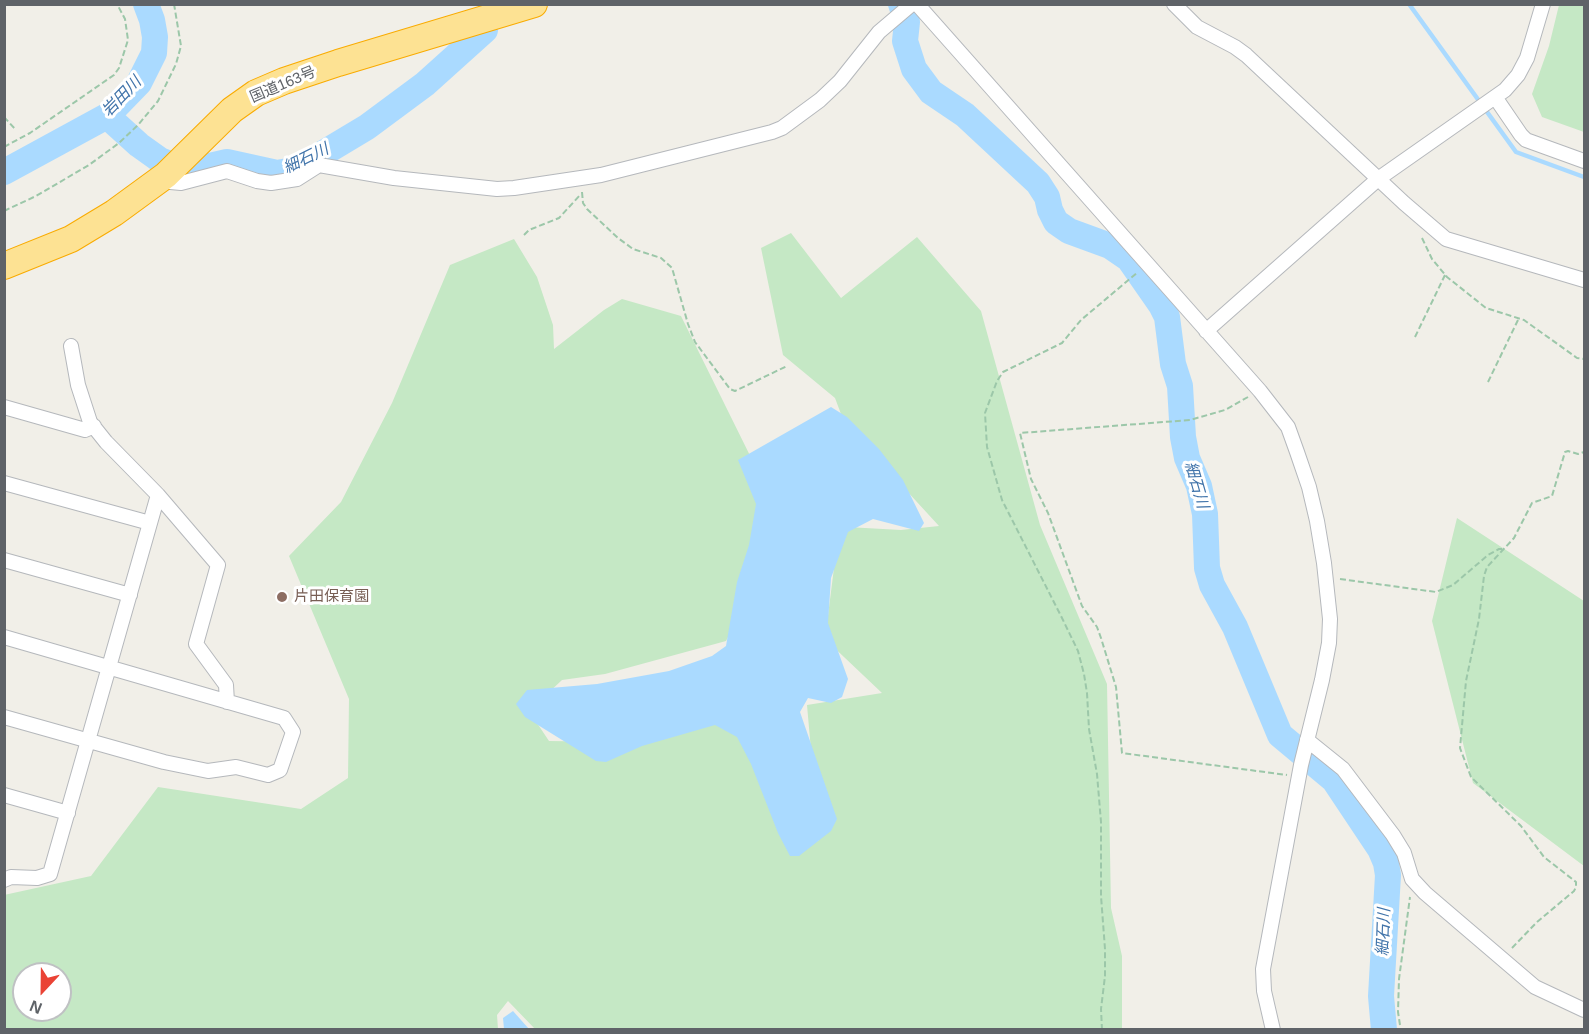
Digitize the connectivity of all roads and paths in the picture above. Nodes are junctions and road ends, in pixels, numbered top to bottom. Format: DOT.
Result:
graph roads {
  1 [pos="117,4"];
  2 [pos="174,4"];
  3 [pos="917,4"];
  4 [pos="1174,4"];
  5 [pos="1543,4"];
  6 [pos="912,5"];
  7 [pos="516,7"];
  8 [pos="1493,98"];
  9 [pos="4,117"];
  10 [pos="16,130"];
  11 [pos="4,147"];
  12 [pos="1584,161"];
  13 [pos="162,178"];
  14 [pos="583,178"];
  15 [pos="1378,179"];
  16 [pos="582,193"];
  17 [pos="4,211"];
  18 [pos="1413,211"];
  19 [pos="524,235"];
  20 [pos="1147,264"];
  21 [pos="4,266"];
  22 [pos="1445,275"];
  23 [pos="1584,280"];
  24 [pos="1519,318"];
  25 [pos="1206,331"];
  26 [pos="1415,337"];
  27 [pos="71,346"];
  28 [pos="1584,359"];
  29 [pos="787,366"];
  30 [pos="1488,382"];
  31 [pos="1260,390"];
  32 [pos="4,407"];
  33 [pos="94,426"];
  34 [pos="1584,452"];
  35 [pos="4,483"];
  36 [pos="158,495"];
  37 [pos="150,523"];
  38 [pos="1502,549"];
  39 [pos="4,560"];
  40 [pos="1325,577"];
  41 [pos="130,595"];
  42 [pos="4,637"];
  43 [pos="109,668"];
  44 [pos="227,702"];
  45 [pos="4,717"];
  46 [pos="88,740"];
  47 [pos="1306,743"];
  48 [pos="1299,771"];
  49 [pos="4,795"];
  50 [pos="68,813"];
  51 [pos="6,877"];
  52 [pos="1412,879"];
  53 [pos="1502,959"];
  54 [pos="1584,1010"];
  55 [pos="1400,1025"];
  56 [pos="1102,1029"];
  57 [pos="1274,1029"];
  1 -- 11 [label="path"];
  2 -- 17 [label="path"];
  3 -- 20 [label="street"];
  4 -- 15 [label="street"];
  5 -- 8 [label="street"];
  6 -- 14 [label="street"];
  7 -- 13 [label="highway, 国道163号"];
  8 -- 12 [label="street"];
  8 -- 15 [label="street"];
  9 -- 10 [label="path"];
  13 -- 14 [label="street"];
  13 -- 21 [label="highway, 国道163号"];
  14 -- 16 [label="path"];
  15 -- 18 [label="street"];
  15 -- 25 [label="street"];
  16 -- 19 [label="path"];
  16 -- 29 [label="path"];
  18 -- 22 [label="path"];
  18 -- 23 [label="street"];
  20 -- 25 [label="street"];
  20 -- 56 [label="path"];
  22 -- 24 [label="path"];
  22 -- 26 [label="path"];
  24 -- 28 [label="path"];
  24 -- 30 [label="path"];
  25 -- 31 [label="street"];
  27 -- 33 [label="street"];
  31 -- 40 [label="street"];
  31 -- 48 [label="path"];
  32 -- 33 [label="street"];
  33 -- 36 [label="street"];
  34 -- 38 [label="path"];
  35 -- 37 [label="street"];
  36 -- 37 [label="street"];
  36 -- 44 [label="street"];
  37 -- 41 [label="street"];
  38 -- 40 [label="path"];
  38 -- 53 [label="path"];
  39 -- 41 [label="street"];
  40 -- 47 [label="street"];
  41 -- 43 [label="street"];
  42 -- 43 [label="street"];
  43 -- 44 [label="street"];
  43 -- 46 [label="street"];
  44 -- 46 [label="street"];
  45 -- 46 [label="street"];
  46 -- 50 [label="street"];
  47 -- 48 [label="street"];
  47 -- 52 [label="street"];
  48 -- 57 [label="street"];
  49 -- 50 [label="street"];
  50 -- 51 [label="street"];
  52 -- 53 [label="street"];
  52 -- 55 [label="path"];
  53 -- 54 [label="street"];
}
